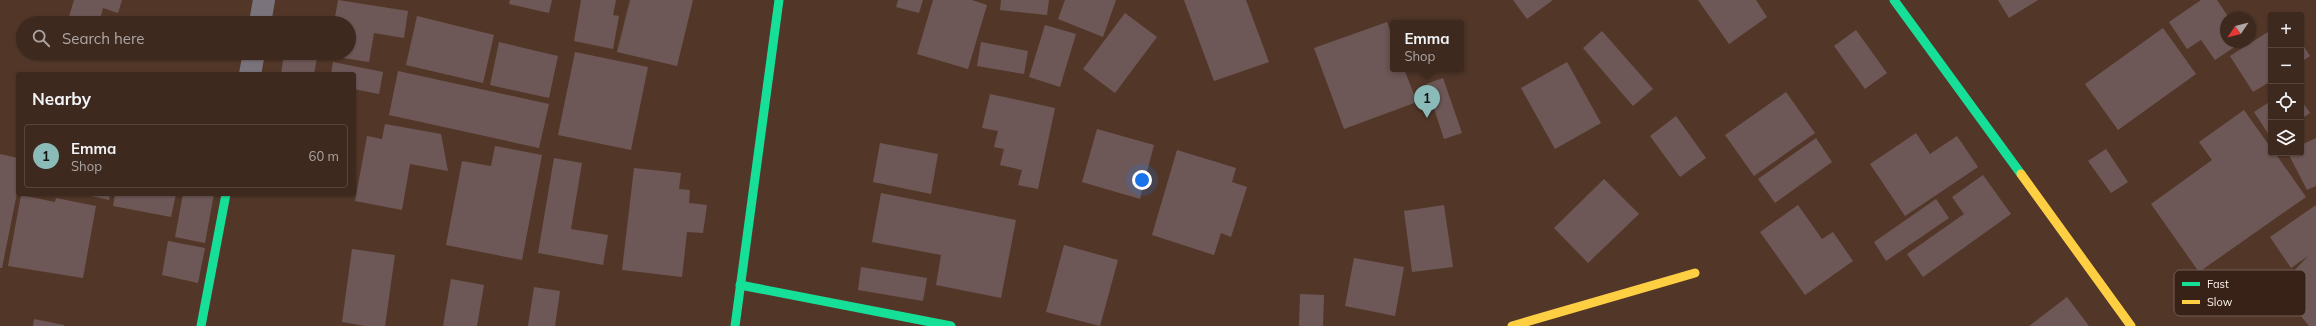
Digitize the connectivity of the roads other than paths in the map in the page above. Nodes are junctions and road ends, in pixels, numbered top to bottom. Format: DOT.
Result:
graph roads {
  1 [pos="264,0"];
  2 [pos="778,0"];
  3 [pos="1894,0"];
  4 [pos="261,16"];
  5 [pos="253,60"];
  6 [pos="250,72"];
  7 [pos="226,196"];
  8 [pos="1695,273"];
  9 [pos="740,285"];
  10 [pos="201,326"];
  11 [pos="735,326"];
  12 [pos="951,326"];
  13 [pos="1512,326"];
  14 [pos="2131,326"];
  1 -- 4 [label="street"];
  2 -- 9 [label="street"];
  3 -- 14 [label="street"];
  5 -- 6 [label="street"];
  7 -- 10 [label="street"];
  8 -- 13 [label="street"];
  9 -- 11 [label="street"];
  9 -- 12 [label="street"];
}
